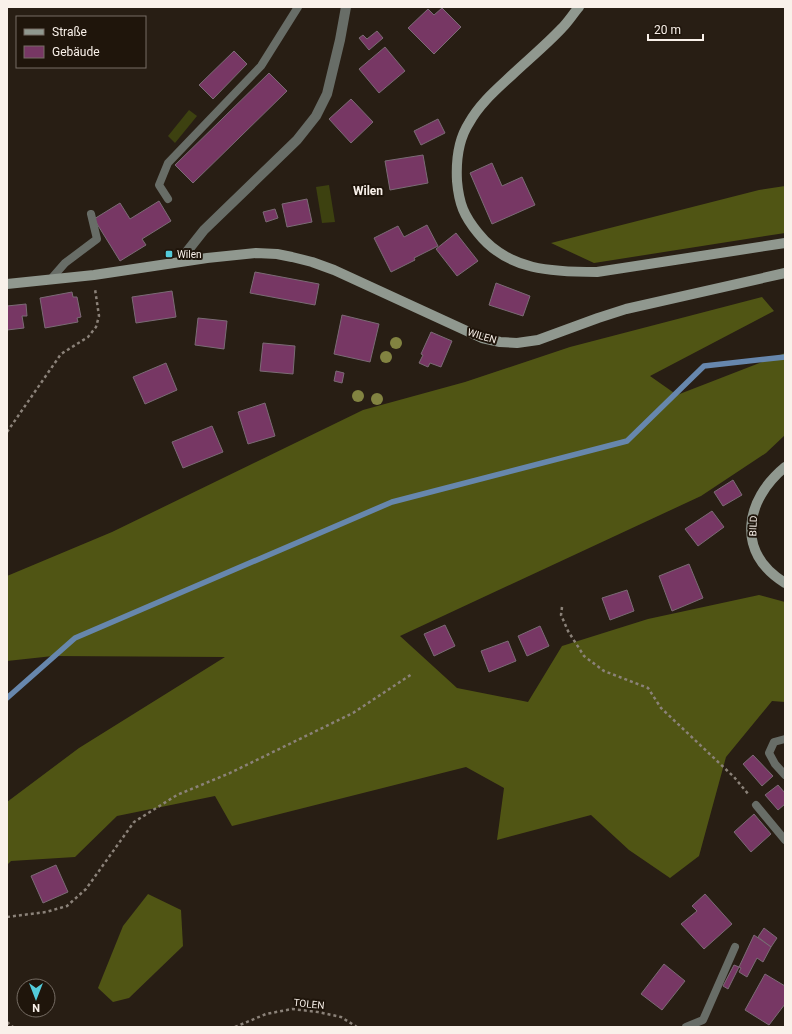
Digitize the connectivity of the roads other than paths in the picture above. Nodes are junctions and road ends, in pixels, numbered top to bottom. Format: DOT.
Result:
graph roads {
  1 [pos="298,7"];
  2 [pos="346,7"];
  3 [pos="579,7"];
  4 [pos="168,199"];
  5 [pos="91,214"];
  6 [pos="785,243"];
  7 [pos="186,262"];
  8 [pos="785,273"];
  9 [pos="51,279"];
  10 [pos="7,284"];
  11 [pos="785,467"];
  12 [pos="785,583"];
  13 [pos="785,738"];
  14 [pos="785,774"];
  15 [pos="756,805"];
  16 [pos="785,840"];
  17 [pos="735,947"];
  18 [pos="686,1027"];
  1 -- 4 [label="lane"];
  2 -- 7 [label="street"];
  3 -- 6 [label="street"];
  5 -- 9 [label="lane"];
  7 -- 8 [label="street, WILEN"];
  7 -- 9 [label="street, WILEN"];
  9 -- 10 [label="street, WILEN"];
  11 -- 12 [label="street, BILD"];
  13 -- 14 [label="lane"];
  15 -- 16 [label="lane"];
  17 -- 18 [label="lane"];
}
